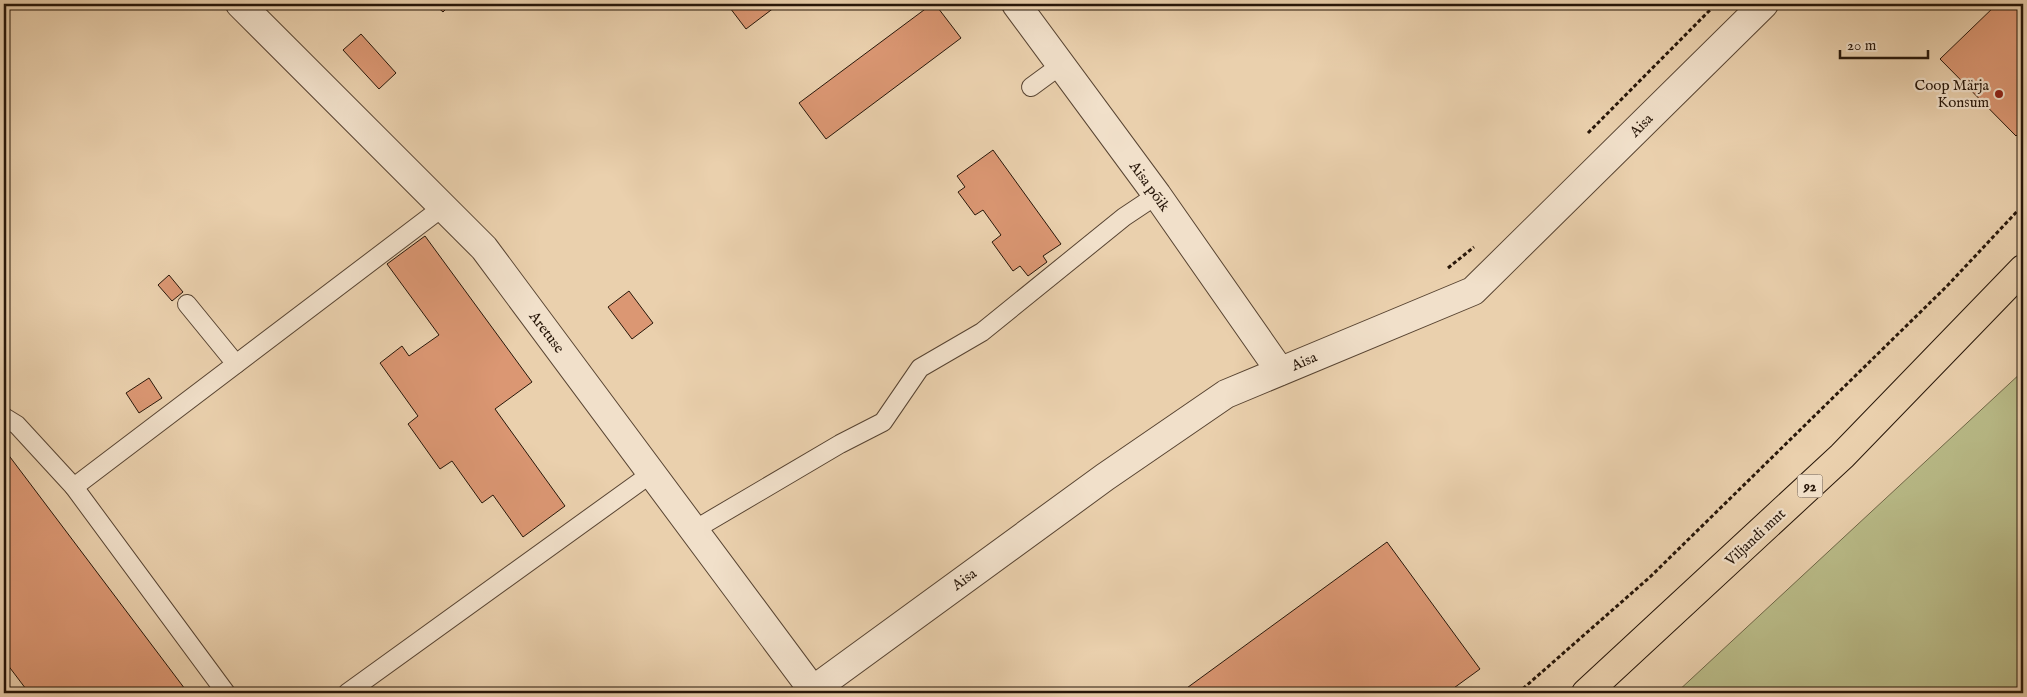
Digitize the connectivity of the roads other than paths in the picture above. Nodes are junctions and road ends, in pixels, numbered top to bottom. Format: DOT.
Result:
graph roads {
  1 [pos="240,4"];
  2 [pos="1016,4"];
  3 [pos="1764,4"];
  4 [pos="1061,65"];
  5 [pos="1031,87"];
  6 [pos="1157,195"];
  7 [pos="443,207"];
  8 [pos="2023,269"];
  9 [pos="187,304"];
  10 [pos="236,364"];
  11 [pos="1280,371"];
  12 [pos="4,417"];
  13 [pos="652,473"];
  14 [pos="74,487"];
  15 [pos="694,530"];
  16 [pos="814,692"];
  17 [pos="226,693"];
  18 [pos="347,693"];
  19 [pos="1586,693"];
  1 -- 7 [label="street, Aretuse"];
  2 -- 4 [label="street, Aisa põik"];
  3 -- 11 [label="street, Aisa"];
  4 -- 5 [label="lane"];
  4 -- 6 [label="street, Aisa põik"];
  6 -- 11 [label="street, Aisa põik"];
  6 -- 15 [label="lane"];
  7 -- 10 [label="lane"];
  7 -- 13 [label="street, Aretuse"];
  8 -- 19 [label="main road, Viljandi mnt / 92"];
  9 -- 10 [label="lane"];
  10 -- 14 [label="lane"];
  11 -- 16 [label="street, Aisa"];
  12 -- 14 [label="lane"];
  13 -- 15 [label="street, Aretuse"];
  13 -- 18 [label="lane"];
  14 -- 17 [label="lane"];
  15 -- 16 [label="street, Aretuse"];
}
